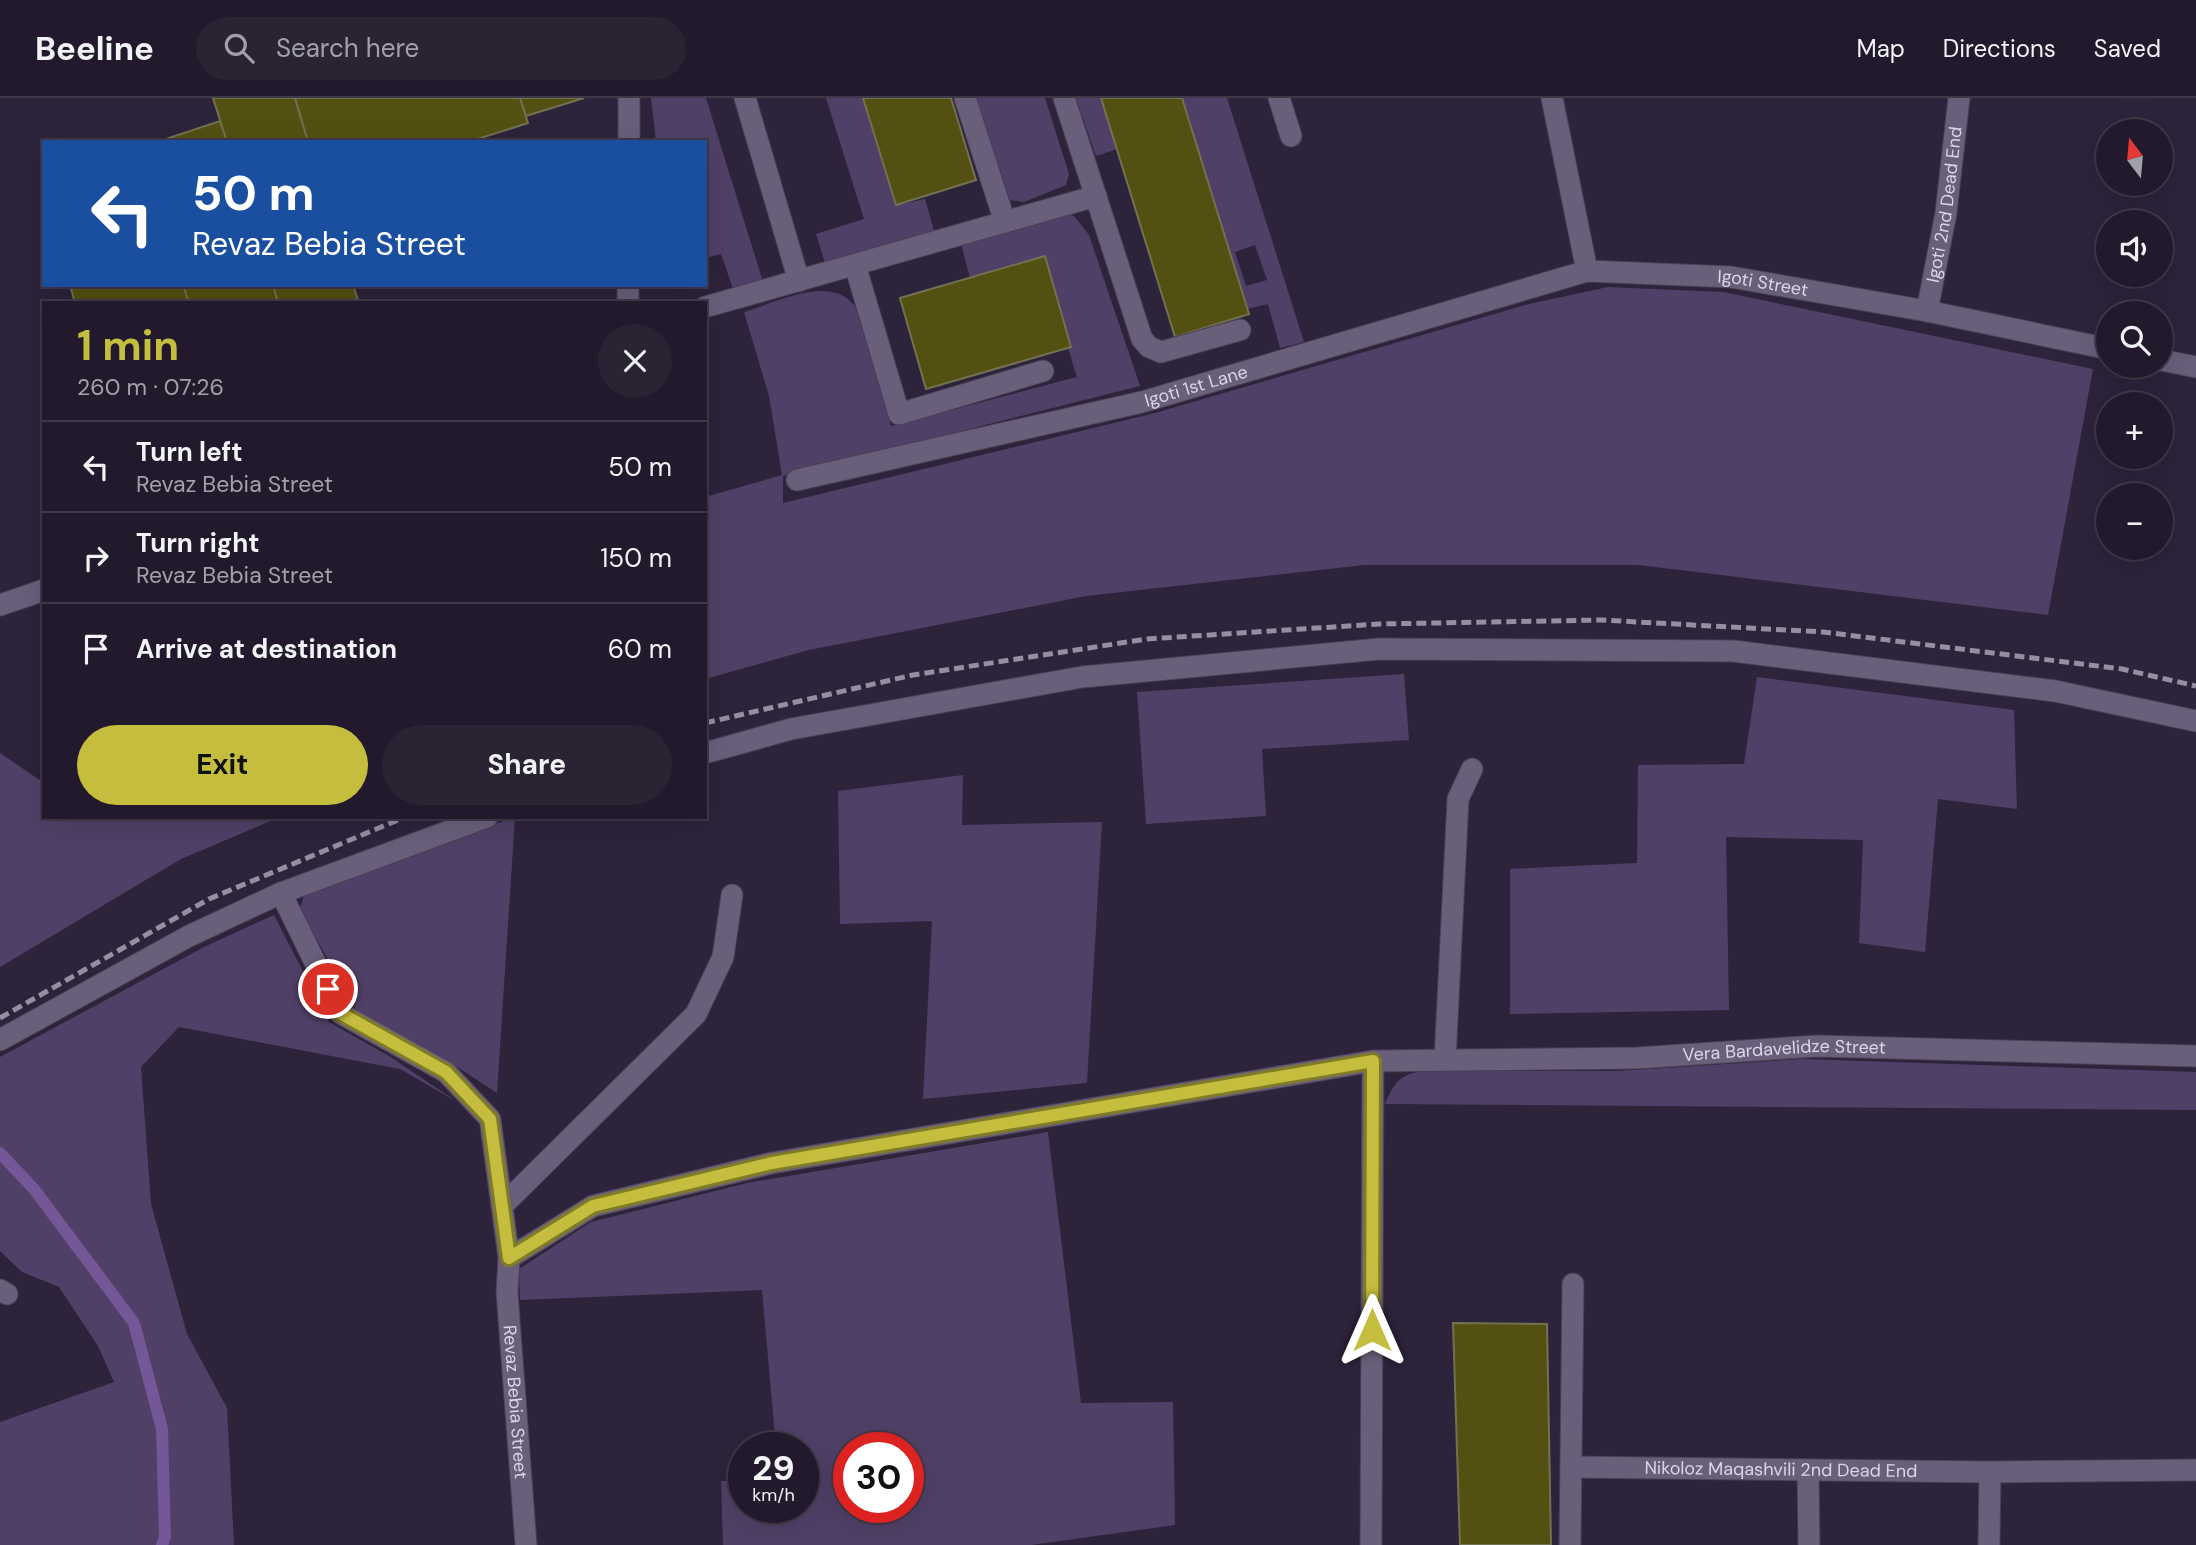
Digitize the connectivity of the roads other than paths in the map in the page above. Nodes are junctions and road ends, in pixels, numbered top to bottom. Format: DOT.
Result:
graph roads {
  1 [pos="629,98"];
  2 [pos="745,98"];
  3 [pos="965,98"];
  4 [pos="1064,98"];
  5 [pos="1279,98"];
  6 [pos="1552,98"];
  7 [pos="1959,98"];
  8 [pos="1291,136"];
  9 [pos="629,140"];
  10 [pos="1096,195"];
  11 [pos="1004,222"];
  12 [pos="855,265"];
  13 [pos="1587,271"];
  14 [pos="799,281"];
  15 [pos="707,306"];
  16 [pos="1927,311"];
  17 [pos="1240,330"];
  18 [pos="2096,346"];
  19 [pos="2173,362"];
  20 [pos="2196,367"];
  21 [pos="1043,371"];
  22 [pos="797,480"];
  23 [pos="42,591"];
  24 [pos="0,605"];
  25 [pos="2196,721"];
  26 [pos="707,752"];
  27 [pos="1472,769"];
  28 [pos="482,819"];
  29 [pos="281,893"];
  30 [pos="732,895"];
  31 [pos="0,1040"];
  32 [pos="2196,1056"];
  33 [pos="1445,1060"];
  34 [pos="1373,1061"];
  35 [pos="502,1206"];
  36 [pos="509,1258"];
  37 [pos="1573,1284"];
  38 [pos="1571,1467"];
  39 [pos="1808,1470"];
  40 [pos="2196,1470"];
  41 [pos="1990,1472"];
  42 [pos="526,1545"];
  43 [pos="1371,1545"];
  44 [pos="1570,1545"];
  45 [pos="1809,1545"];
  46 [pos="1989,1545"];
  1 -- 9 [label="street"];
  2 -- 14 [label="street"];
  3 -- 11 [label="street"];
  4 -- 10 [label="street"];
  5 -- 8 [label="street"];
  6 -- 13 [label="street"];
  7 -- 16 [label="street, Igoti 2nd Dead End"];
  10 -- 11 [label="street"];
  10 -- 17 [label="street"];
  11 -- 12 [label="street"];
  12 -- 14 [label="street"];
  12 -- 21 [label="street"];
  13 -- 16 [label="street, Igoti Street"];
  13 -- 22 [label="street, Igoti 1st Lane"];
  14 -- 15 [label="street"];
  16 -- 18 [label="street, Igoti Street"];
  19 -- 20 [label="street"];
  23 -- 24 [label="street"];
  25 -- 26 [label="street"];
  27 -- 33 [label="street"];
  28 -- 29 [label="street"];
  29 -- 31 [label="street"];
  29 -- 35 [label="street, Revaz Bebia Street"];
  30 -- 35 [label="street"];
  32 -- 33 [label="street, Vera Bardavelidze Street"];
  33 -- 34 [label="street, Vera Bardavelidze Street"];
  34 -- 36 [label="street"];
  34 -- 43 [label="street"];
  35 -- 36 [label="street, Revaz Bebia Street"];
  36 -- 42 [label="street, Revaz Bebia Street"];
  37 -- 38 [label="street"];
  38 -- 39 [label="street, Nikoloz Maqashvili 2nd Dead End"];
  38 -- 44 [label="street"];
  39 -- 41 [label="street, Nikoloz Maqashvili 2nd Dead End"];
  39 -- 45 [label="street"];
  40 -- 41 [label="street, Nikoloz Maqashvili 2nd Dead End"];
  41 -- 46 [label="street"];
}
